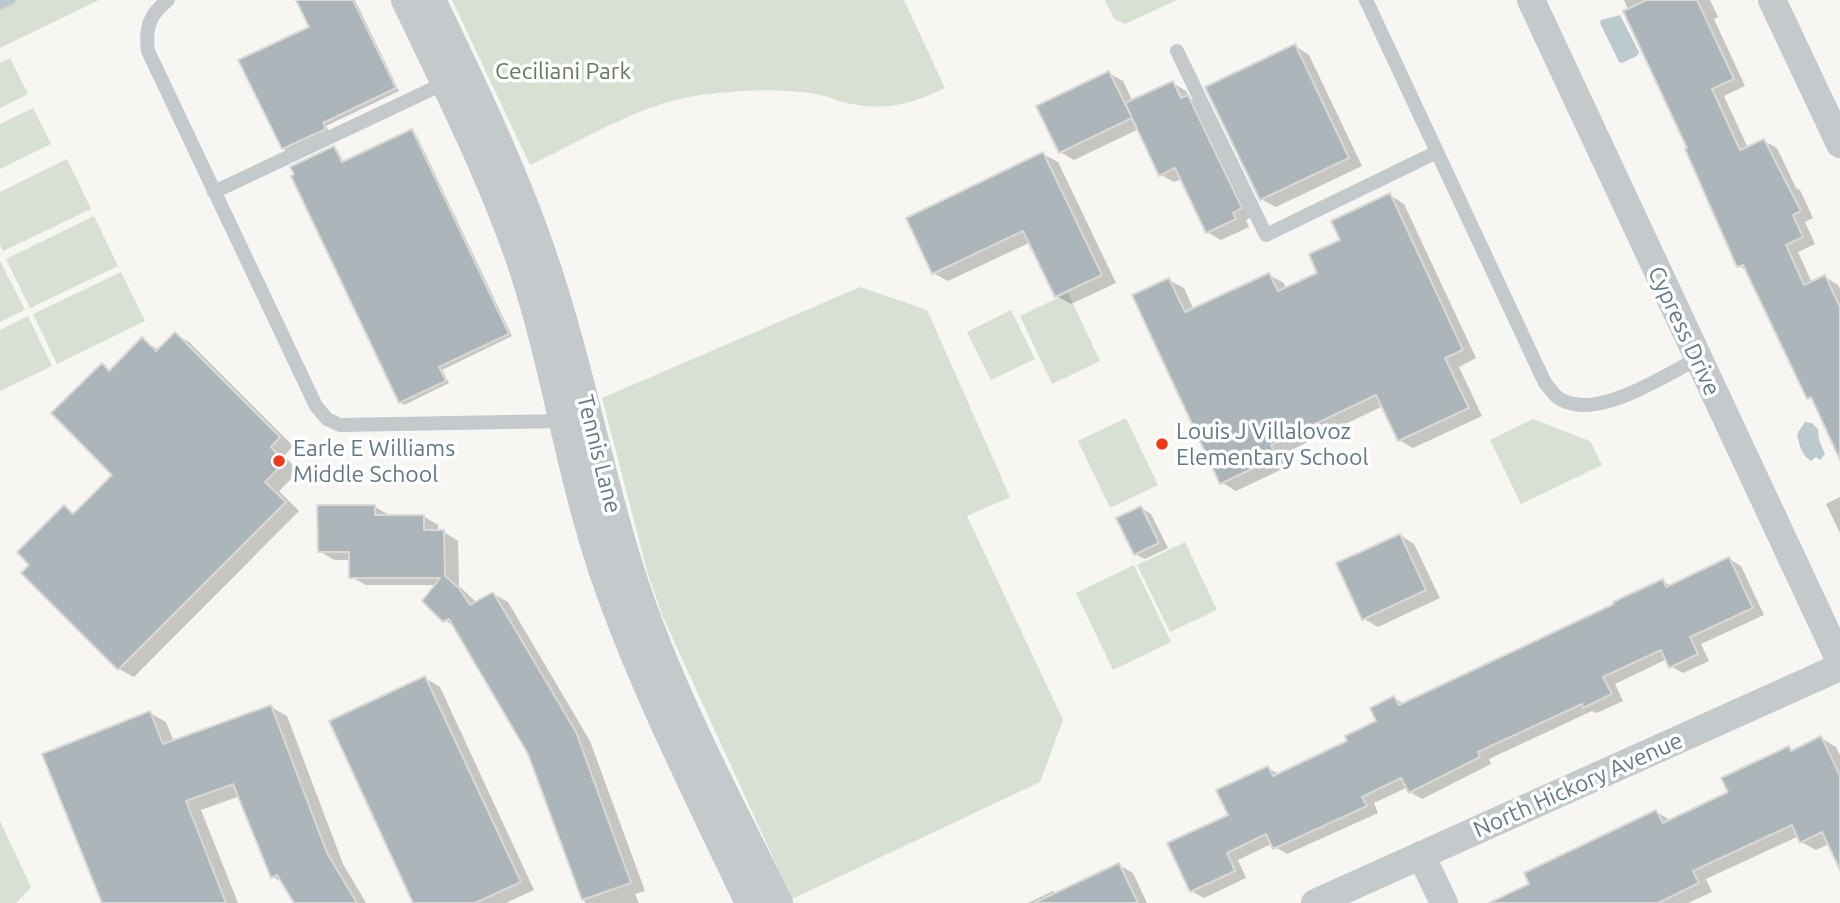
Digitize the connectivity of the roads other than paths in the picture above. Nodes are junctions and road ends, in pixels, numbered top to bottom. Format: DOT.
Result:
graph roads {
  1 [pos="168,0"];
  2 [pos="405,0"];
  3 [pos="432,0"];
  4 [pos="1366,0"];
  5 [pos="1531,0"];
  6 [pos="1772,0"];
  7 [pos="1177,51"];
  8 [pos="455,78"];
  9 [pos="1840,144"];
  10 [pos="1437,152"];
  11 [pos="214,192"];
  12 [pos="1697,359"];
  13 [pos="564,421"];
  14 [pos="1840,661"];
  15 [pos="1840,667"];
  16 [pos="1421,855"];
  17 [pos="749,903"];
  18 [pos="779,903"];
  19 [pos="1315,903"];
  20 [pos="1444,903"];
  1 -- 11 [label="lane"];
  2 -- 8 [label="street, Tennis Lane"];
  3 -- 8 [label="street, Tennis Lane"];
  4 -- 10 [label="lane"];
  5 -- 12 [label="street, Cypress Drive"];
  6 -- 9 [label="street"];
  7 -- 10 [label="lane"];
  8 -- 11 [label="lane"];
  8 -- 13 [label="street, Tennis Lane"];
  8 -- 18 [label="street, Tennis Lane"];
  10 -- 12 [label="lane"];
  11 -- 13 [label="lane"];
  12 -- 14 [label="street, Cypress Drive"];
  13 -- 17 [label="street, Tennis Lane"];
  15 -- 16 [label="street, North Hickory Avenue"];
  16 -- 19 [label="street, North Hickory Avenue"];
  16 -- 20 [label="street"];
}
